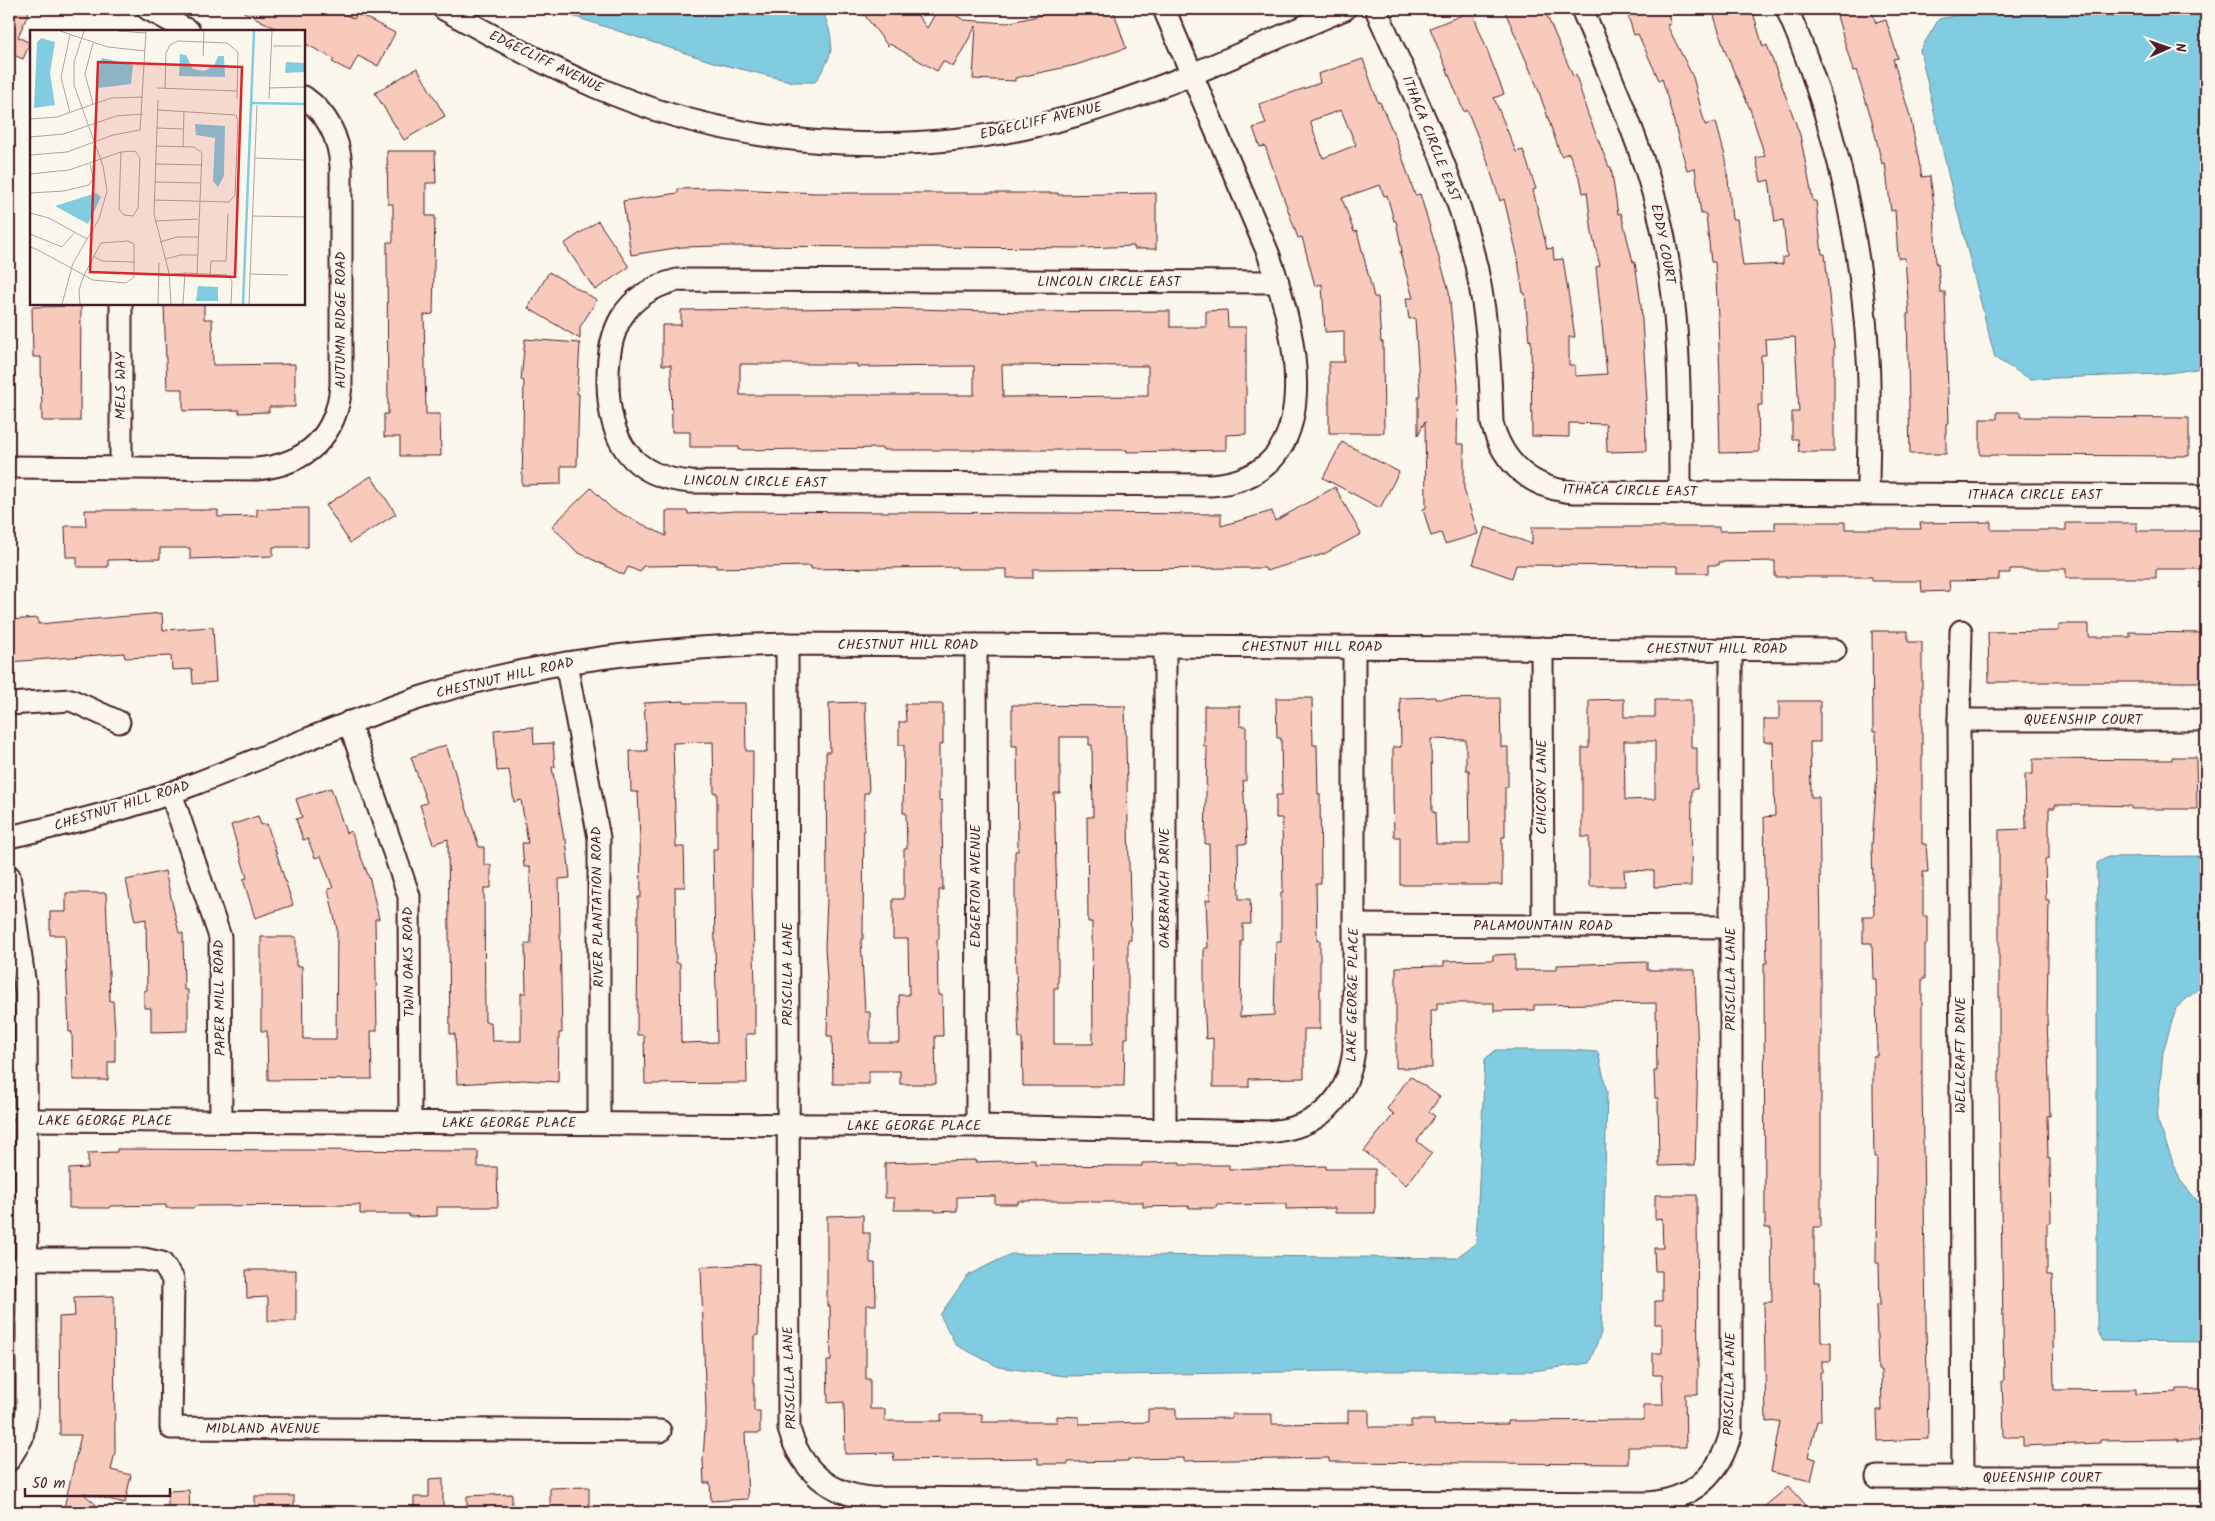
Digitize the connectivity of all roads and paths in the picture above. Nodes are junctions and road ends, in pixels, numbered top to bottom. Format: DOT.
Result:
graph roads {
  1 [pos="148,9"];
  2 [pos="444,9"];
  3 [pos="1164,9"];
  4 [pos="1345,9"];
  5 [pos="1376,9"];
  6 [pos="1582,9"];
  7 [pos="1787,9"];
  8 [pos="166,26"];
  9 [pos="184,30"];
  10 [pos="1191,74"];
  11 [pos="305,98"];
  12 [pos="1278,282"];
  13 [pos="121,305"];
  14 [pos="9,467"];
  15 [pos="121,468"];
  16 [pos="1680,493"];
  17 [pos="1868,494"];
  18 [pos="2206,496"];
  19 [pos="1961,631"];
  20 [pos="787,644"];
  21 [pos="976,645"];
  22 [pos="1165,646"];
  23 [pos="1354,647"];
  24 [pos="1542,648"];
  25 [pos="1731,650"];
  26 [pos="1835,650"];
  27 [pos="566,663"];
  28 [pos="9,704"];
  29 [pos="1960,720"];
  30 [pos="2206,720"];
  31 [pos="119,722"];
  32 [pos="348,722"];
  33 [pos="171,792"];
  34 [pos="9,837"];
  35 [pos="9,876"];
  36 [pos="1354,925"];
  37 [pos="1543,926"];
  38 [pos="1732,927"];
  39 [pos="18,992"];
  40 [pos="26,1120"];
  41 [pos="221,1121"];
  42 [pos="410,1123"];
  43 [pos="599,1124"];
  44 [pos="788,1125"];
  45 [pos="977,1126"];
  46 [pos="1165,1130"];
  47 [pos="26,1259"];
  48 [pos="660,1431"];
  49 [pos="9,1460"];
  50 [pos="1877,1477"];
  51 [pos="2206,1477"];
  52 [pos="1963,1478"];
  1 -- 8 [label="street"];
  2 -- 10 [label="street, EDGECLIFF AVENUE"];
  3 -- 10 [label="street, LINCOLN CIRCLE EAST"];
  4 -- 10 [label="street, EDGECLIFF AVENUE"];
  5 -- 16 [label="street, ITHACA CIRCLE EAST"];
  6 -- 16 [label="street, EDDY COURT"];
  7 -- 17 [label="street"];
  8 -- 9 [label="street"];
  10 -- 12 [label="street, LINCOLN CIRCLE EAST"];
  11 -- 15 [label="street, AUTUMN RIDGE ROAD"];
  12 -- 12 [label="street, LINCOLN CIRCLE EAST"];
  13 -- 15 [label="street, MELS WAY"];
  14 -- 15 [label="street, AUTUMN RIDGE ROAD"];
  16 -- 17 [label="street, ITHACA CIRCLE EAST"];
  17 -- 18 [label="street, ITHACA CIRCLE EAST"];
  19 -- 29 [label="street, WELLCRAFT DRIVE"];
  20 -- 21 [label="street, CHESTNUT HILL ROAD"];
  20 -- 27 [label="street, CHESTNUT HILL ROAD"];
  20 -- 44 [label="street, PRISCILLA LANE"];
  21 -- 22 [label="street, CHESTNUT HILL ROAD"];
  21 -- 45 [label="street, EDGERTON AVENUE"];
  22 -- 23 [label="street, CHESTNUT HILL ROAD"];
  22 -- 46 [label="street, OAKBRANCH DRIVE"];
  23 -- 24 [label="street, CHESTNUT HILL ROAD"];
  23 -- 36 [label="street, LAKE GEORGE PLACE"];
  24 -- 25 [label="street, CHESTNUT HILL ROAD"];
  24 -- 37 [label="street, CHICORY LANE"];
  25 -- 26 [label="street, CHESTNUT HILL ROAD"];
  25 -- 38 [label="street, PRISCILLA LANE"];
  27 -- 32 [label="street, CHESTNUT HILL ROAD"];
  27 -- 43 [label="street, RIVER PLANTATION ROAD"];
  28 -- 31 [label="street"];
  29 -- 30 [label="street, QUEENSHIP COURT"];
  29 -- 52 [label="street, WELLCRAFT DRIVE"];
  32 -- 33 [label="street, CHESTNUT HILL ROAD"];
  32 -- 42 [label="street, TWIN OAKS ROAD"];
  33 -- 34 [label="street, CHESTNUT HILL ROAD"];
  33 -- 41 [label="street, PAPER MILL ROAD"];
  35 -- 39 [label="street"];
  36 -- 37 [label="street, PALAMOUNTAIN ROAD"];
  36 -- 46 [label="street, LAKE GEORGE PLACE"];
  37 -- 38 [label="street, PALAMOUNTAIN ROAD"];
  38 -- 44 [label="street, PRISCILLA LANE"];
  39 -- 40 [label="street"];
  40 -- 41 [label="street, LAKE GEORGE PLACE"];
  40 -- 47 [label="street"];
  41 -- 42 [label="street, LAKE GEORGE PLACE"];
  42 -- 43 [label="street, LAKE GEORGE PLACE"];
  43 -- 44 [label="street, LAKE GEORGE PLACE"];
  44 -- 45 [label="street, LAKE GEORGE PLACE"];
  45 -- 46 [label="street, LAKE GEORGE PLACE"];
  47 -- 48 [label="street, MIDLAND AVENUE"];
  47 -- 49 [label="street"];
  50 -- 52 [label="street, QUEENSHIP COURT"];
  51 -- 52 [label="street, QUEENSHIP COURT"];
}
